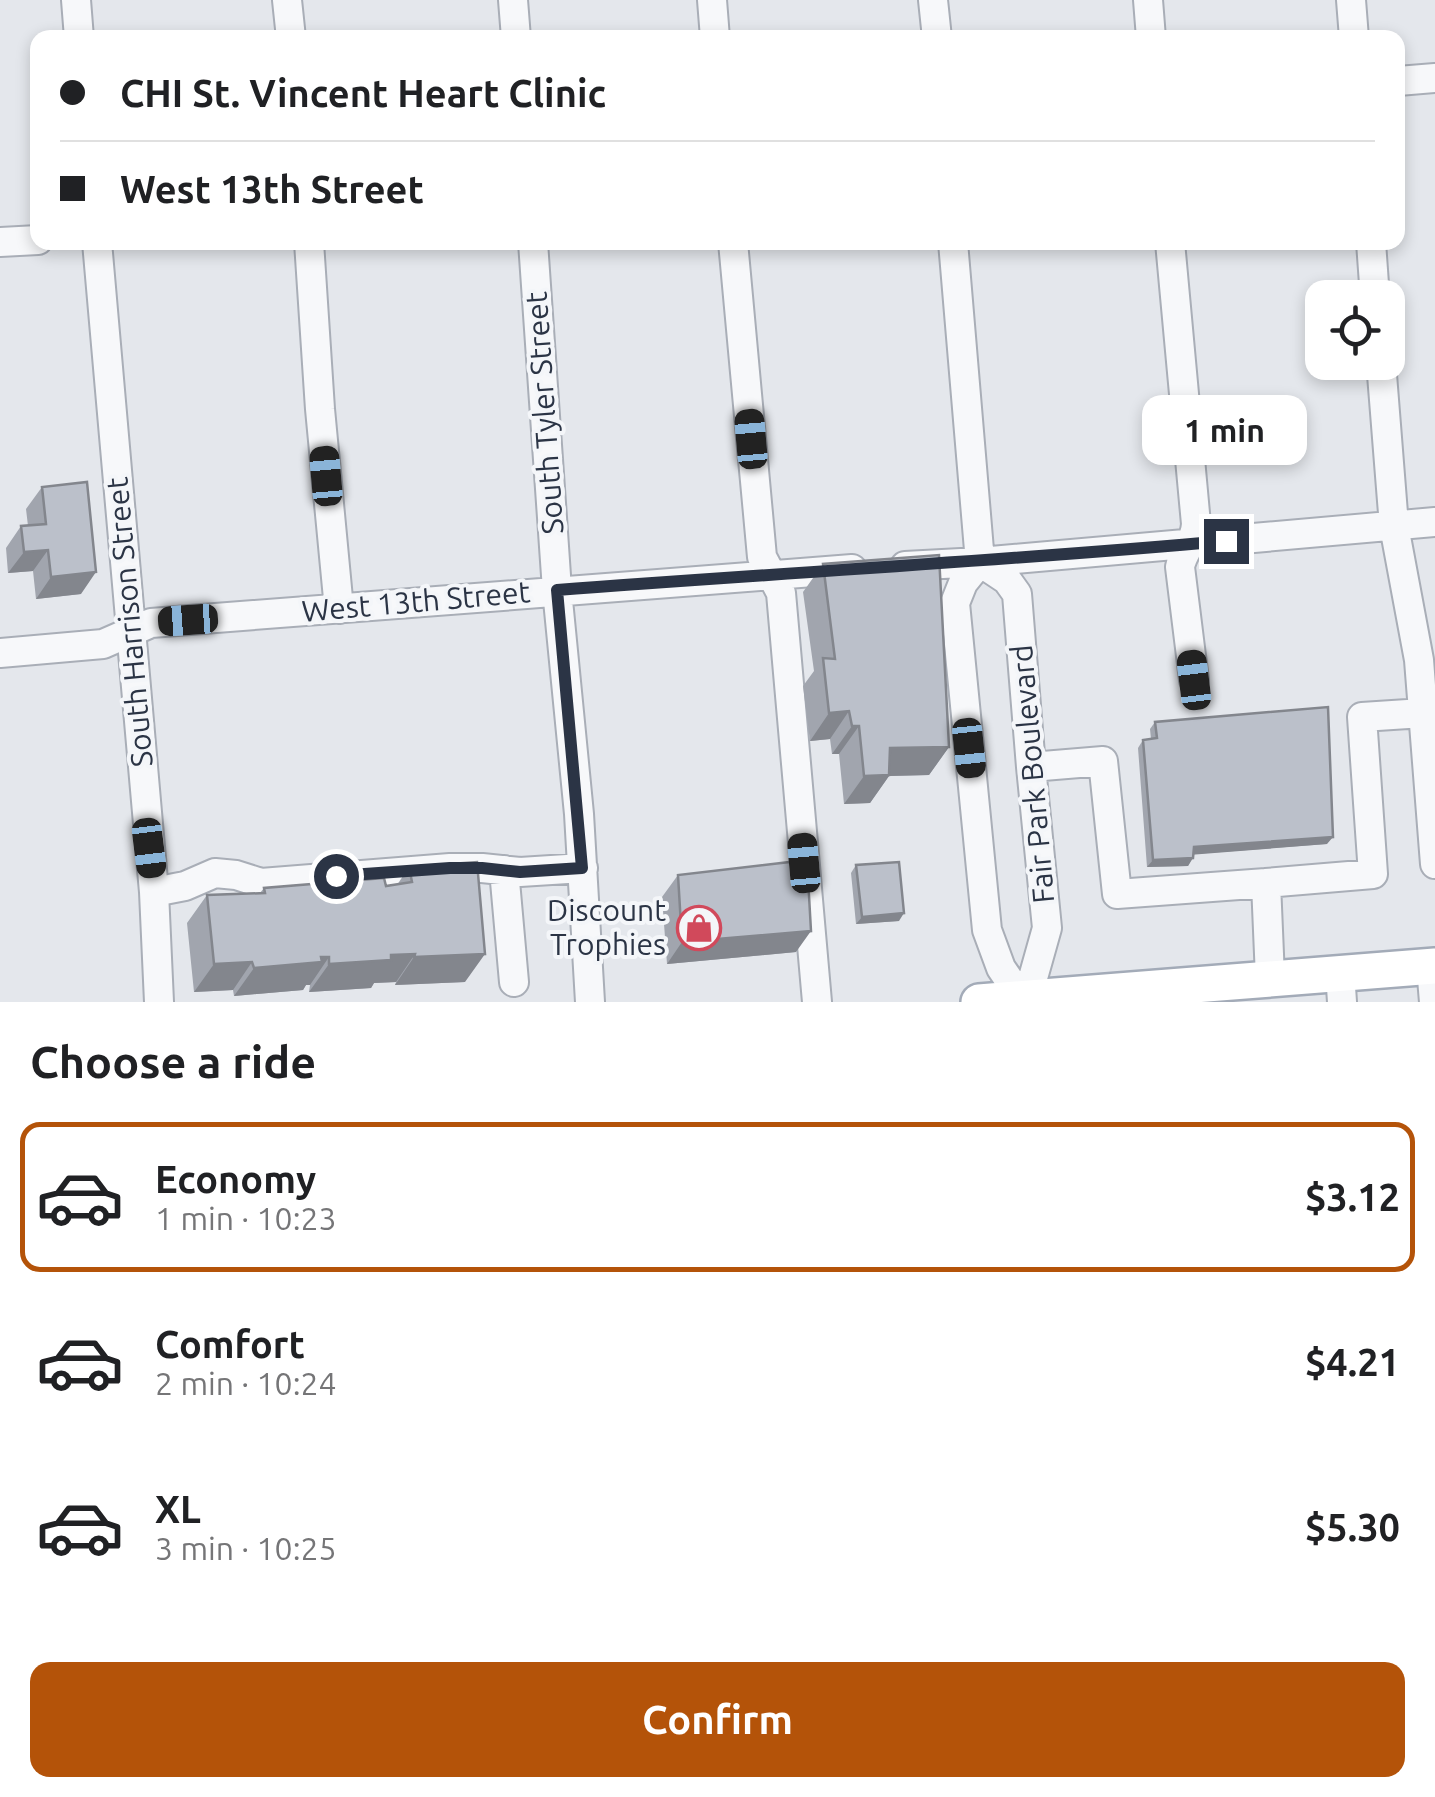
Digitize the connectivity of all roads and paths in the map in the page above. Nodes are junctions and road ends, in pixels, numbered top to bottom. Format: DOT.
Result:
graph roads {
  1 [pos="76,0"];
  2 [pos="287,0"];
  3 [pos="513,0"];
  4 [pos="712,0"];
  5 [pos="934,0"];
  6 [pos="1148,0"];
  7 [pos="1351,0"];
  8 [pos="79,30"];
  9 [pos="290,30"];
  10 [pos="515,30"];
  11 [pos="715,30"];
  12 [pos="936,30"];
  13 [pos="1150,30"];
  14 [pos="1353,30"];
  15 [pos="1435,78"];
  16 [pos="1405,80"];
  17 [pos="30,240"];
  18 [pos="0,242"];
  19 [pos="98,250"];
  20 [pos="310,250"];
  21 [pos="534,250"];
  22 [pos="735,250"];
  23 [pos="954,250"];
  24 [pos="1171,250"];
  25 [pos="1372,250"];
  26 [pos="1374,280"];
  27 [pos="1382,380"];
  28 [pos="1435,522"];
  29 [pos="1394,526"];
  30 [pos="1192,544"];
  31 [pos="980,562"];
  32 [pos="771,574"];
  33 [pos="557,590"];
  34 [pos="338,609"];
  35 [pos="131,632"];
  36 [pos="0,653"];
  37 [pos="1194,680"];
  38 [pos="1423,712"];
  39 [pos="1031,767"];
  40 [pos="1435,864"];
  41 [pos="582,868"];
  42 [pos="504,870"];
  43 [pos="1266,883"];
  44 [pos="154,892"];
  45 [pos="1433,966"];
  46 [pos="1270,978"];
  47 [pos="514,982"];
  48 [pos="1341,987"];
  49 [pos="1022,1001"];
  50 [pos="159,1002"];
  51 [pos="590,1002"];
  52 [pos="817,1002"];
  53 [pos="980,1002"];
  54 [pos="1434,1002"];
  1 -- 8 [label="street"];
  2 -- 9 [label="street"];
  3 -- 10 [label="street"];
  4 -- 11 [label="street"];
  5 -- 12 [label="street"];
  6 -- 13 [label="street"];
  7 -- 14 [label="street"];
  15 -- 16 [label="street"];
  17 -- 18 [label="street"];
  19 -- 35 [label="street, South Harrison Street"];
  20 -- 34 [label="street"];
  21 -- 33 [label="street, South Tyler Street"];
  22 -- 32 [label="street"];
  23 -- 31 [label="street"];
  24 -- 30 [label="street"];
  25 -- 26 [label="street"];
  27 -- 29 [label="street"];
  28 -- 29 [label="street, West 13th Street"];
  29 -- 30 [label="street, West 13th Street"];
  29 -- 38 [label="street"];
  30 -- 31 [label="street, West 13th Street"];
  30 -- 37 [label="street"];
  31 -- 32 [label="street, West 13th Street"];
  31 -- 39 [label="street, Fair Park Boulevard"];
  31 -- 49 [label="street, Fair Park Boulevard"];
  32 -- 33 [label="street, West 13th Street"];
  32 -- 52 [label="street"];
  33 -- 34 [label="street, West 13th Street"];
  33 -- 41 [label="street, South Tyler Street"];
  34 -- 35 [label="street, West 13th Street"];
  35 -- 36 [label="street, West 13th Street"];
  35 -- 44 [label="street, South Harrison Street"];
  38 -- 40 [label="street"];
  38 -- 43 [label="street"];
  39 -- 43 [label="street"];
  39 -- 49 [label="street, Fair Park Boulevard"];
  41 -- 42 [label="street"];
  41 -- 51 [label="street, South Tyler Street"];
  42 -- 44 [label="street"];
  42 -- 47 [label="street"];
  43 -- 46 [label="street"];
  44 -- 50 [label="street, South Harrison Street"];
  45 -- 48 [label="main road"];
  45 -- 54 [label="street"];
  46 -- 48 [label="main road"];
  46 -- 49 [label="main road"];
  49 -- 53 [label="main road"];
}
